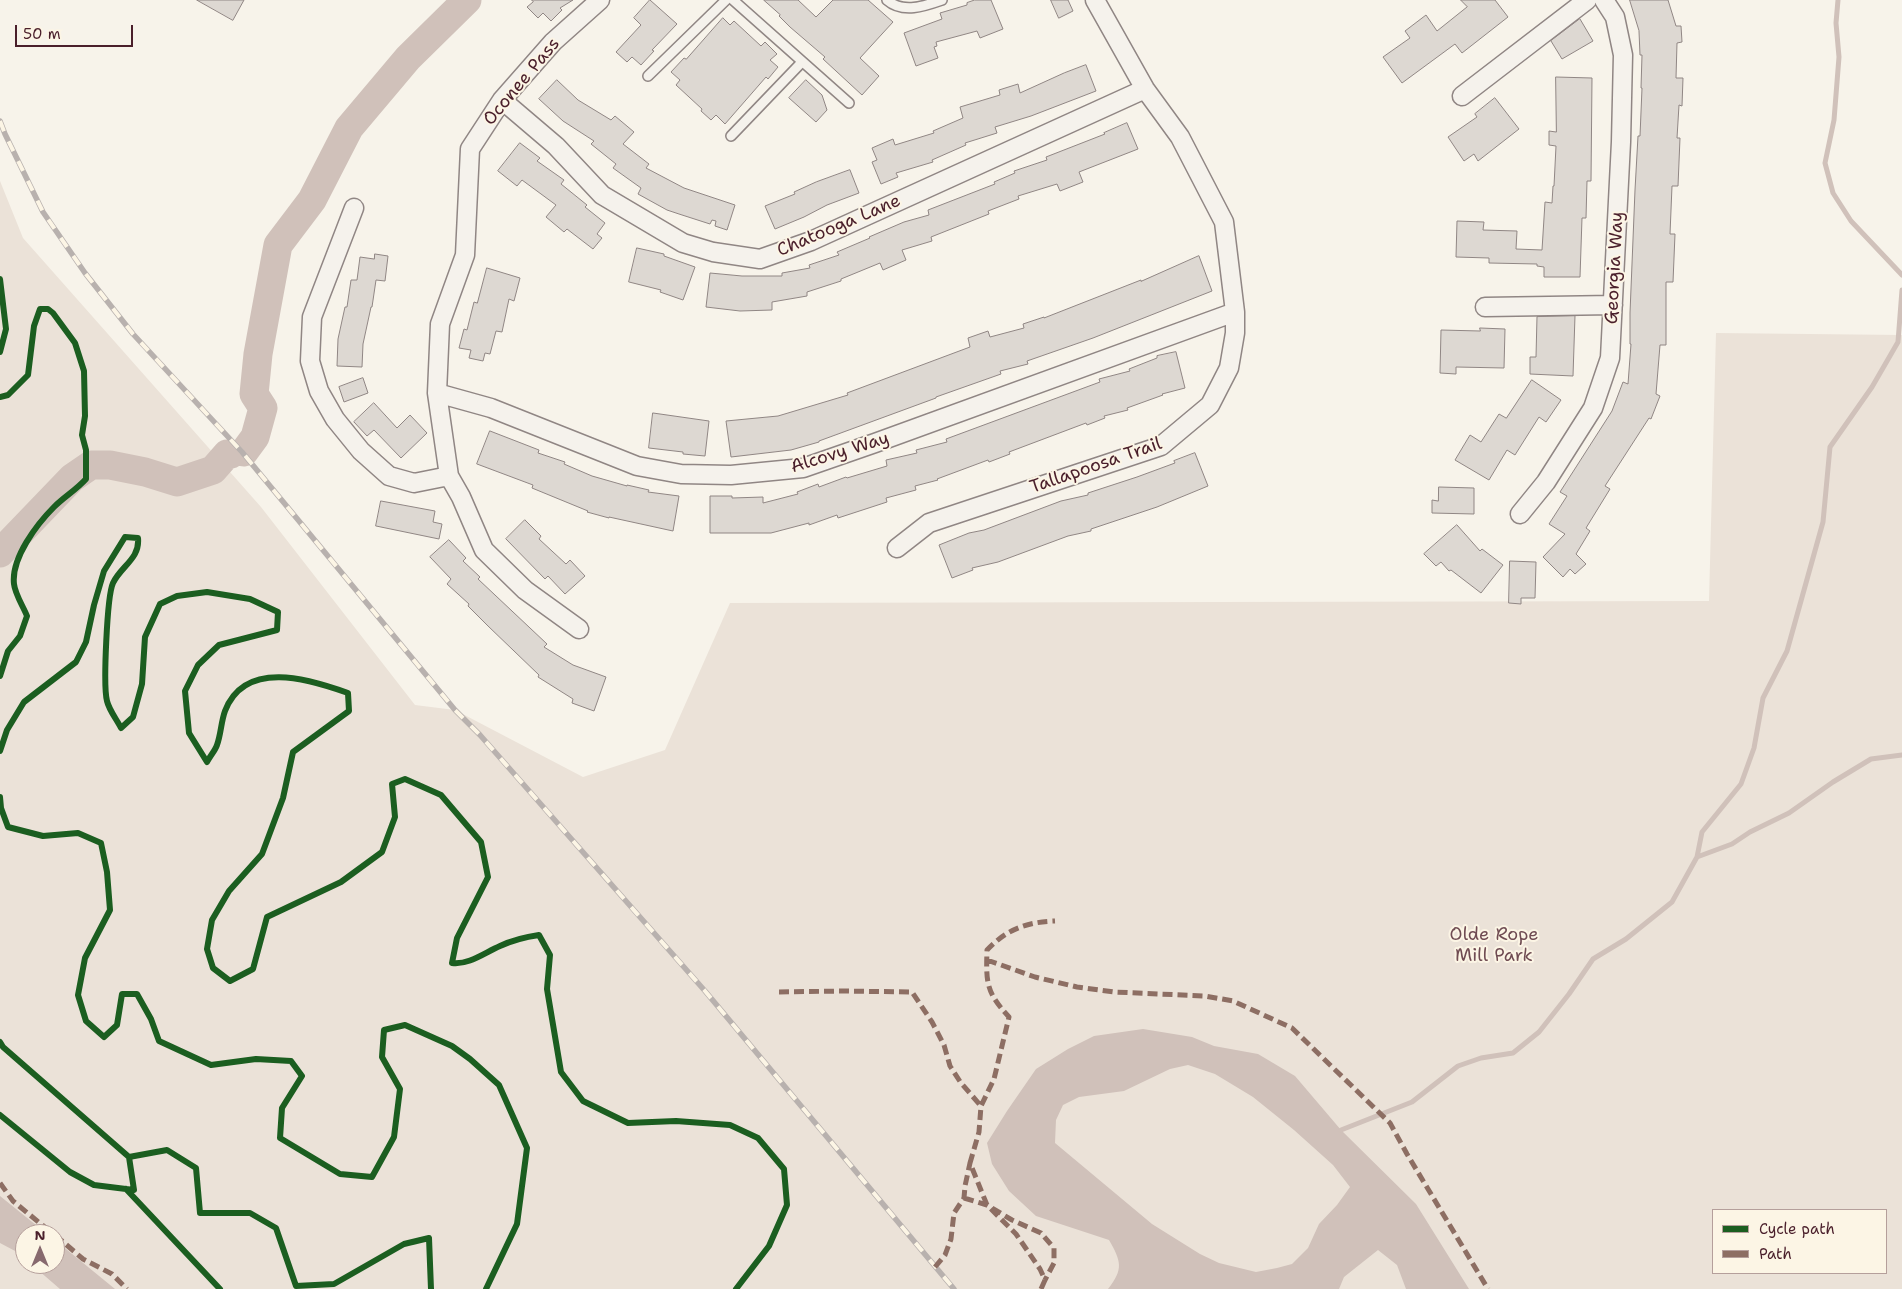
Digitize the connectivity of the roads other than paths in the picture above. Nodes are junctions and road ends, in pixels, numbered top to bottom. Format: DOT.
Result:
graph roads {
  1 [pos="600,0"];
  2 [pos="726,0"];
  3 [pos="733,0"];
  4 [pos="887,0"];
  5 [pos="942,0"];
  6 [pos="1095,0"];
  7 [pos="1587,0"];
  8 [pos="1604,0"];
  9 [pos="802,62"];
  10 [pos="648,76"];
  11 [pos="1145,88"];
  12 [pos="1462,96"];
  13 [pos="502,100"];
  14 [pos="849,103"];
  15 [pos="731,136"];
  16 [pos="354,208"];
  17 [pos="1613,305"];
  18 [pos="1485,307"];
  19 [pos="1236,312"];
  20 [pos="438,393"];
  21 [pos="449,476"];
  22 [pos="1520,514"];
  23 [pos="897,548"];
  24 [pos="579,629"];
  1 -- 13 [label="street, Oconee Pass"];
  2 -- 10 [label="lane"];
  3 -- 9 [label="lane"];
  4 -- 5 [label="lane"];
  6 -- 11 [label="street, Tallapoosa Trail"];
  7 -- 12 [label="street"];
  8 -- 17 [label="street, Georgia Way"];
  9 -- 14 [label="lane"];
  9 -- 15 [label="lane"];
  11 -- 13 [label="street, Chatooga Lane"];
  11 -- 19 [label="street, Tallapoosa Trail"];
  13 -- 20 [label="street, Oconee Pass"];
  16 -- 21 [label="street"];
  17 -- 18 [label="street"];
  17 -- 22 [label="street, Georgia Way"];
  19 -- 20 [label="street, Alcovy Way"];
  19 -- 23 [label="street, Tallapoosa Trail"];
  20 -- 21 [label="street, Oconee Pass"];
  21 -- 24 [label="street, Oconee Pass"];
}
